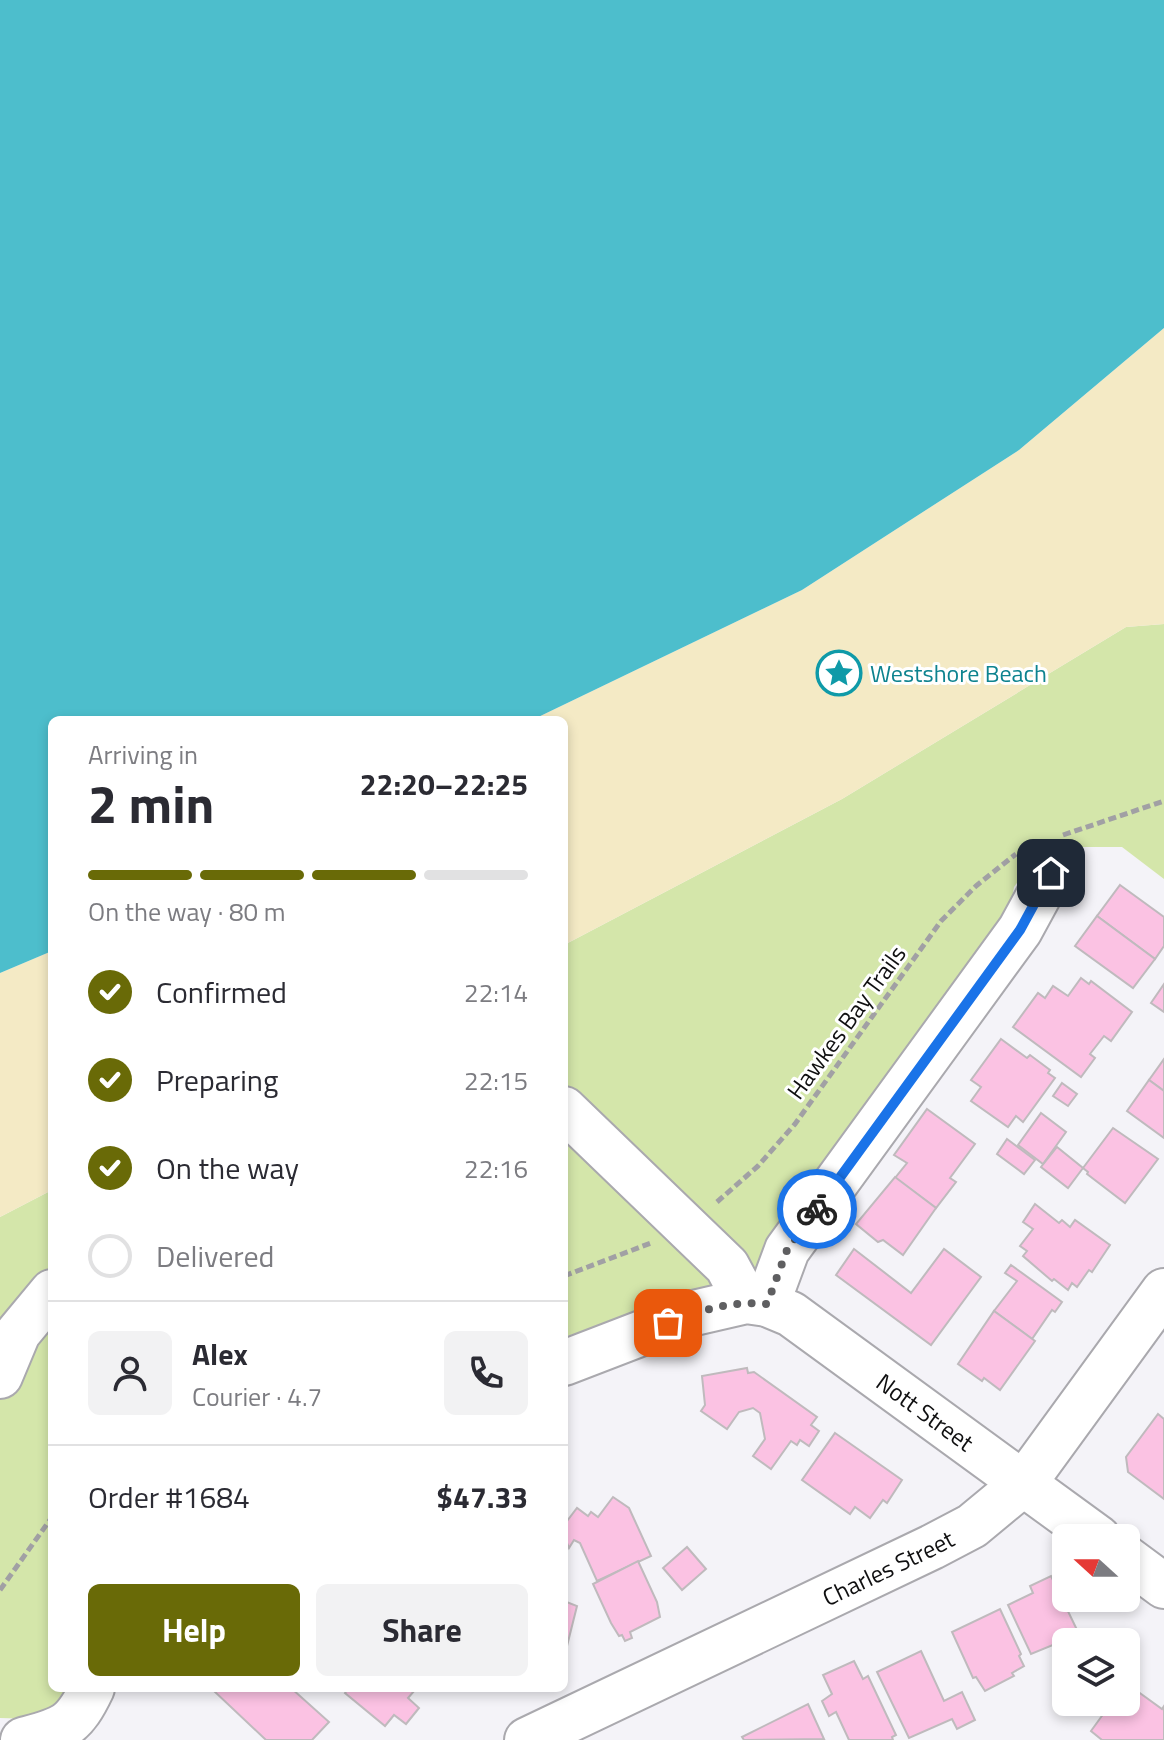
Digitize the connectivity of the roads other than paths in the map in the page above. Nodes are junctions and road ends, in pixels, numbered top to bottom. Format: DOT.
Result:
graph roads {
  1 [pos="1042,855"];
  2 [pos="568,1113"];
  3 [pos="1164,1291"];
  4 [pos="48,1297"];
  5 [pos="757,1303"];
  6 [pos="568,1361"];
  7 [pos="0,1376"];
  8 [pos="1024,1483"];
  9 [pos="1079,1524"];
  10 [pos="1140,1568"];
  11 [pos="1164,1586"];
  12 [pos="90,1692"];
  13 [pos="46,1737"];
  14 [pos="527,1740"];
  1 -- 5 [label="street"];
  2 -- 5 [label="street"];
  3 -- 8 [label="street, Charles Street"];
  4 -- 7 [label="street"];
  5 -- 6 [label="street"];
  5 -- 8 [label="street, Nott Street"];
  8 -- 9 [label="street, Nott Street"];
  8 -- 14 [label="street, Charles Street"];
  10 -- 11 [label="street"];
  12 -- 13 [label="street"];
}
